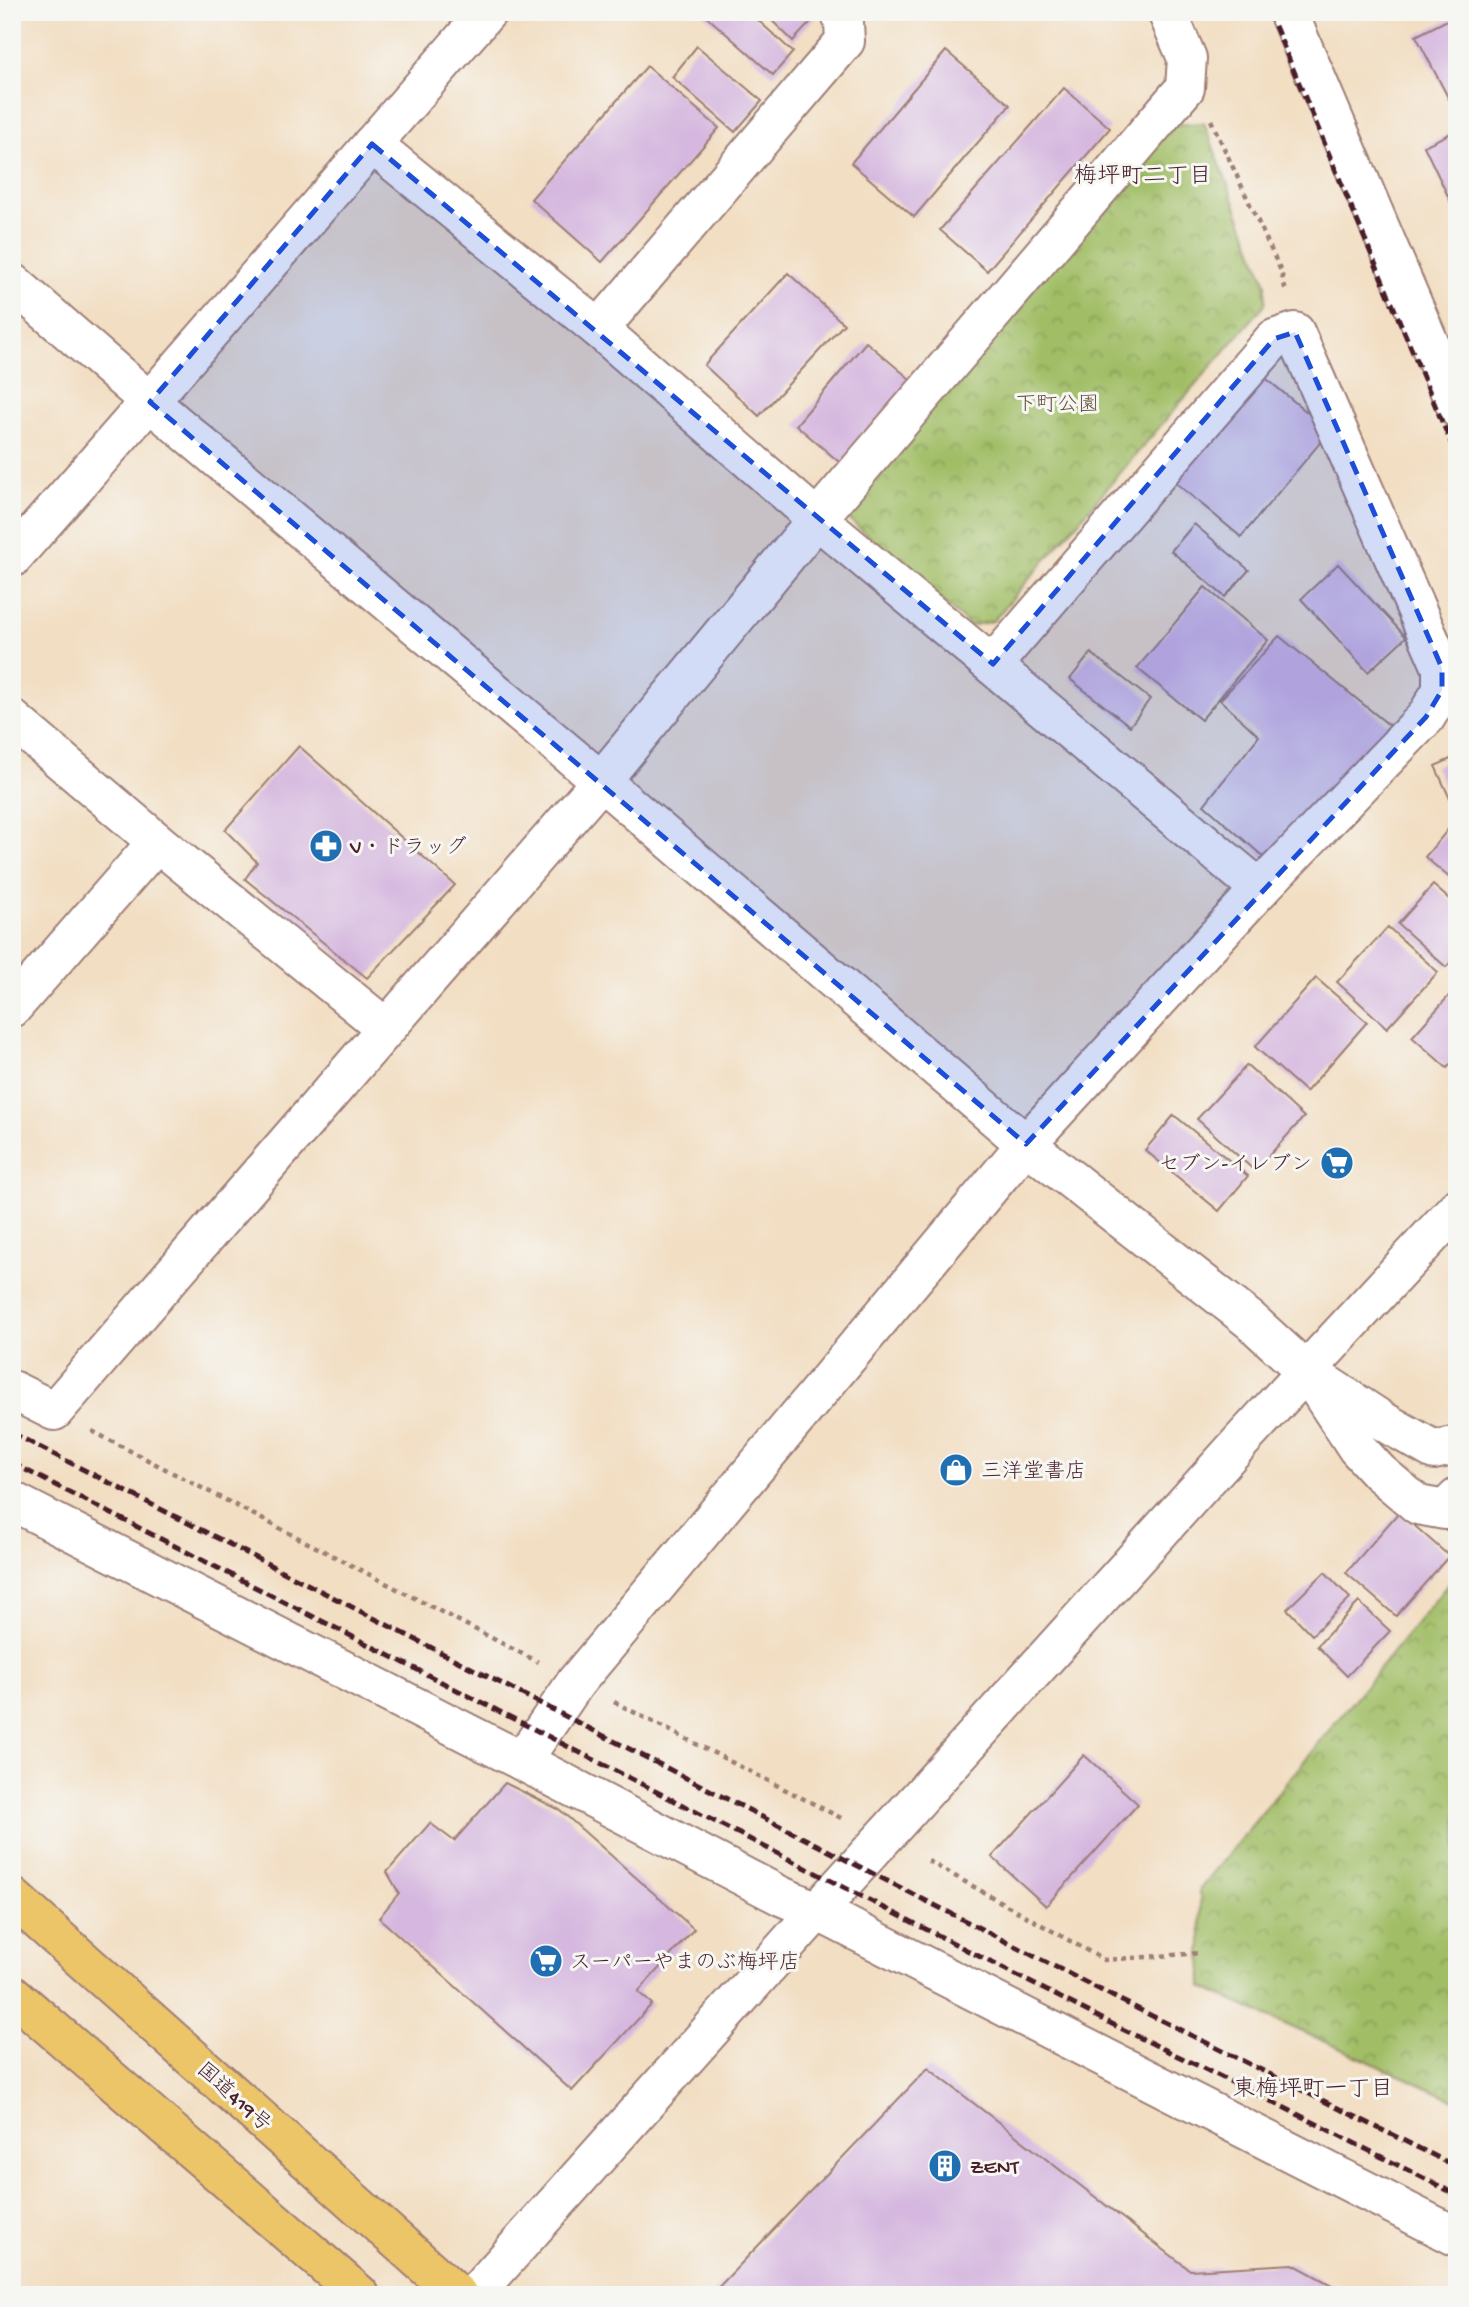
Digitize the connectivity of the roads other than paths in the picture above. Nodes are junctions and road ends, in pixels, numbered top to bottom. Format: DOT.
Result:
graph roads {
  1 [pos="487,12"];
  2 [pos="840,12"];
  3 [pos="1167,12"];
  4 [pos="1288,12"];
  5 [pos="372,144"];
  6 [pos="12,282"];
  7 [pos="599,329"];
  8 [pos="150,402"];
  9 [pos="1457,408"];
  10 [pos="817,519"];
  11 [pos="12,558"];
  12 [pos="993,664"];
  13 [pos="12,719"];
  14 [pos="601,781"];
  15 [pos="157,842"];
  16 [pos="1260,889"];
  17 [pos="12,1008"];
  18 [pos="386,1028"];
  19 [pos="1026,1144"];
  20 [pos="1457,1208"];
  21 [pos="1306,1371"];
  22 [pos="12,1390"];
  23 [pos="1457,1446"];
  24 [pos="1457,1498"];
  25 [pos="12,1501"];
  26 [pos="522,1761"];
  27 [pos="12,1897"];
  28 [pos="817,1911"];
  29 [pos="12,1994"];
  30 [pos="1457,2236"];
  31 [pos="360,2295"];
  32 [pos="458,2295"];
  33 [pos="474,2295"];
  1 -- 5 [label="street"];
  2 -- 7 [label="street"];
  3 -- 10 [label="street"];
  4 -- 9 [label="street"];
  5 -- 7 [label="street"];
  5 -- 8 [label="street"];
  6 -- 8 [label="street"];
  7 -- 10 [label="street"];
  8 -- 11 [label="street"];
  8 -- 14 [label="street"];
  10 -- 12 [label="street"];
  10 -- 14 [label="street"];
  12 -- 16 [label="street"];
  12 -- 16 [label="street"];
  13 -- 15 [label="street"];
  14 -- 18 [label="street"];
  14 -- 19 [label="street"];
  15 -- 17 [label="street"];
  15 -- 18 [label="street"];
  16 -- 19 [label="street"];
  18 -- 22 [label="street"];
  19 -- 21 [label="street"];
  19 -- 26 [label="street"];
  20 -- 21 [label="street"];
  21 -- 23 [label="street"];
  21 -- 24 [label="street"];
  21 -- 28 [label="street"];
  25 -- 26 [label="street"];
  26 -- 28 [label="street"];
  27 -- 32 [label="highway, 国道419号"];
  28 -- 30 [label="street"];
  28 -- 33 [label="street"];
  29 -- 31 [label="highway"];
}
